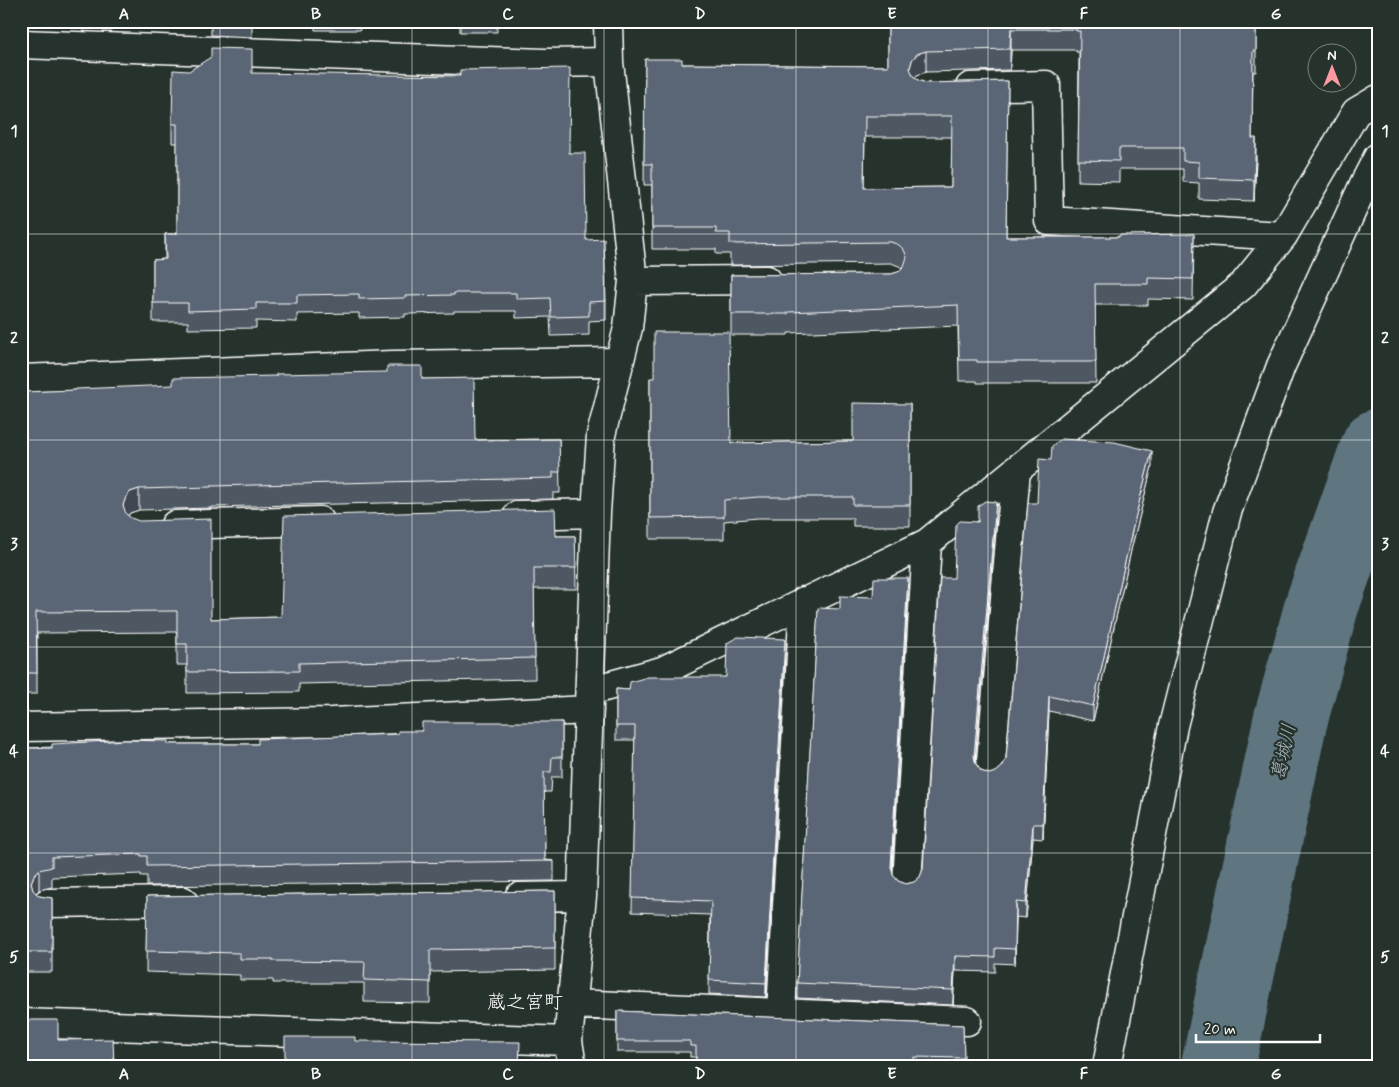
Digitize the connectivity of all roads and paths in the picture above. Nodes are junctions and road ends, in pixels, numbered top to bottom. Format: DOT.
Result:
graph roads {
  1 [pos="608,21"];
  2 [pos="21,44"];
  3 [pos="609,62"];
  4 [pos="944,88"];
  5 [pos="1378,99"];
  6 [pos="1378,157"];
  7 [pos="1283,236"];
  8 [pos="792,280"];
  9 [pos="633,281"];
  10 [pos="619,362"];
  11 [pos="21,379"];
  12 [pos="1025,463"];
  13 [pos="596,513"];
  14 [pos="497,516"];
  15 [pos="348,520"];
  16 [pos="149,526"];
  17 [pos="927,543"];
  18 [pos="804,602"];
  19 [pos="589,701"];
  20 [pos="21,727"];
  21 [pos="990,773"];
  22 [pos="907,883"];
  23 [pos="582,896"];
  24 [pos="493,898"];
  25 [pos="206,901"];
  26 [pos="47,903"];
  27 [pos="572,1004"];
  28 [pos="781,1013"];
  29 [pos="967,1021"];
  30 [pos="21,1023"];
  31 [pos="570,1054"];
  32 [pos="1107,1066"];
  1 -- 3 [label="street"];
  2 -- 3 [label="street"];
  3 -- 9 [label="street"];
  4 -- 7 [label="street"];
  5 -- 7 [label="street"];
  6 -- 32 [label="street"];
  7 -- 12 [label="street"];
  8 -- 9 [label="street"];
  9 -- 10 [label="street"];
  10 -- 11 [label="street"];
  10 -- 13 [label="street"];
  12 -- 17 [label="street"];
  12 -- 21 [label="street"];
  13 -- 14 [label="street"];
  13 -- 19 [label="street"];
  15 -- 16 [label="street"];
  17 -- 18 [label="street"];
  17 -- 22 [label="street"];
  18 -- 19 [label="street"];
  18 -- 28 [label="street"];
  19 -- 20 [label="street"];
  19 -- 23 [label="street"];
  23 -- 24 [label="street"];
  23 -- 27 [label="street"];
  25 -- 26 [label="street"];
  27 -- 28 [label="street"];
  27 -- 31 [label="street"];
  28 -- 29 [label="street"];
  30 -- 31 [label="street"];
}
